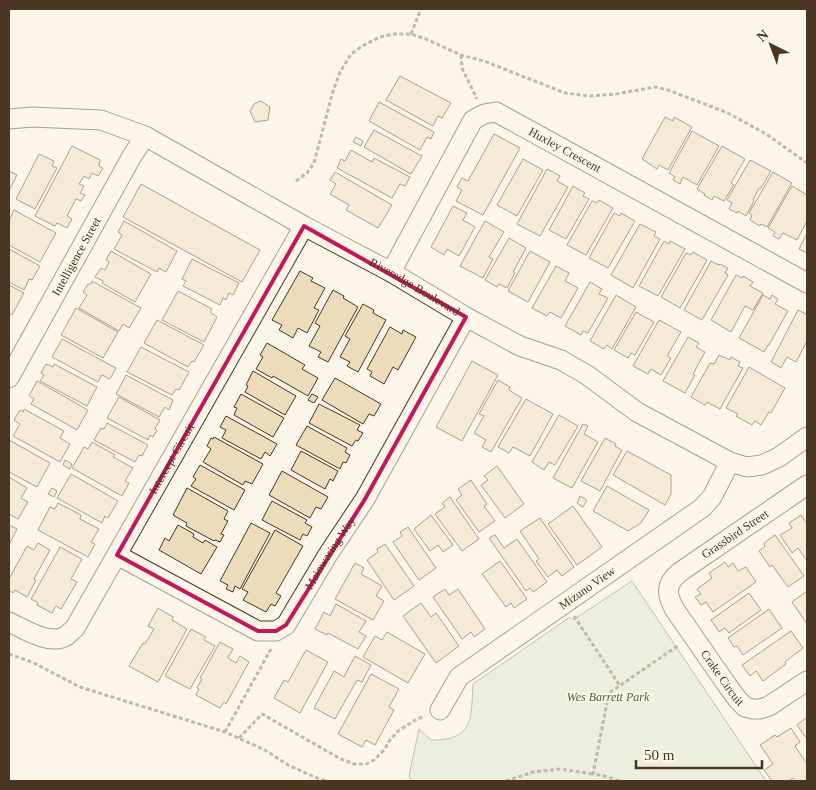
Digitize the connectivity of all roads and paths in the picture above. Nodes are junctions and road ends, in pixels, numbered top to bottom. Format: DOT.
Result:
graph roads {
  1 [pos="421,9"];
  2 [pos="412,34"];
  3 [pos="461,55"];
  4 [pos="484,114"];
  5 [pos="9,119"];
  6 [pos="145,136"];
  7 [pos="807,163"];
  8 [pos="296,181"];
  9 [pos="304,226"];
  10 [pos="391,272"];
  11 [pos="807,283"];
  12 [pos="466,317"];
  13 [pos="9,378"];
  14 [pos="807,437"];
  15 [pos="730,462"];
  16 [pos="807,485"];
  17 [pos="118,555"];
  18 [pos="668,588"];
  19 [pos="565,604"];
  20 [pos="9,622"];
  21 [pos="276,632"];
  22 [pos="682,643"];
  23 [pos="9,654"];
  24 [pos="807,681"];
  25 [pos="620,686"];
  26 [pos="440,710"];
  27 [pos="226,732"];
  28 [pos="239,738"];
  29 [pos="593,774"];
  30 [pos="327,781"];
  31 [pos="506,781"];
  32 [pos="619,781"];
  1 -- 2 [label="path"];
  2 -- 3 [label="path"];
  2 -- 8 [label="path"];
  3 -- 4 [label="path"];
  3 -- 7 [label="path"];
  4 -- 10 [label="street"];
  4 -- 11 [label="street, Huxley Crescent"];
  5 -- 6 [label="street, Riveredge Boulevard"];
  6 -- 9 [label="street, Riveredge Boulevard"];
  6 -- 13 [label="street, Intelligence Street"];
  9 -- 10 [label="street, Riveredge Boulevard"];
  9 -- 17 [label="street, Intercept Circuit"];
  10 -- 12 [label="street, Riveredge Boulevard"];
  12 -- 15 [label="street, Riveredge Boulevard"];
  12 -- 21 [label="street, Mainwaring Way"];
  14 -- 15 [label="street, Riveredge Boulevard"];
  15 -- 19 [label="street, Mizuno View"];
  16 -- 18 [label="street, Grassbird Street"];
  17 -- 20 [label="street, Intercept Circuit"];
  17 -- 21 [label="street"];
  18 -- 24 [label="street, Crake Circuit"];
  19 -- 25 [label="path"];
  19 -- 26 [label="street, Mizuno View"];
  21 -- 27 [label="path"];
  22 -- 25 [label="path"];
  23 -- 27 [label="path"];
  25 -- 29 [label="path"];
  26 -- 28 [label="path"];
  27 -- 28 [label="path"];
  28 -- 30 [label="path"];
  29 -- 31 [label="path"];
  29 -- 32 [label="path"];
}
